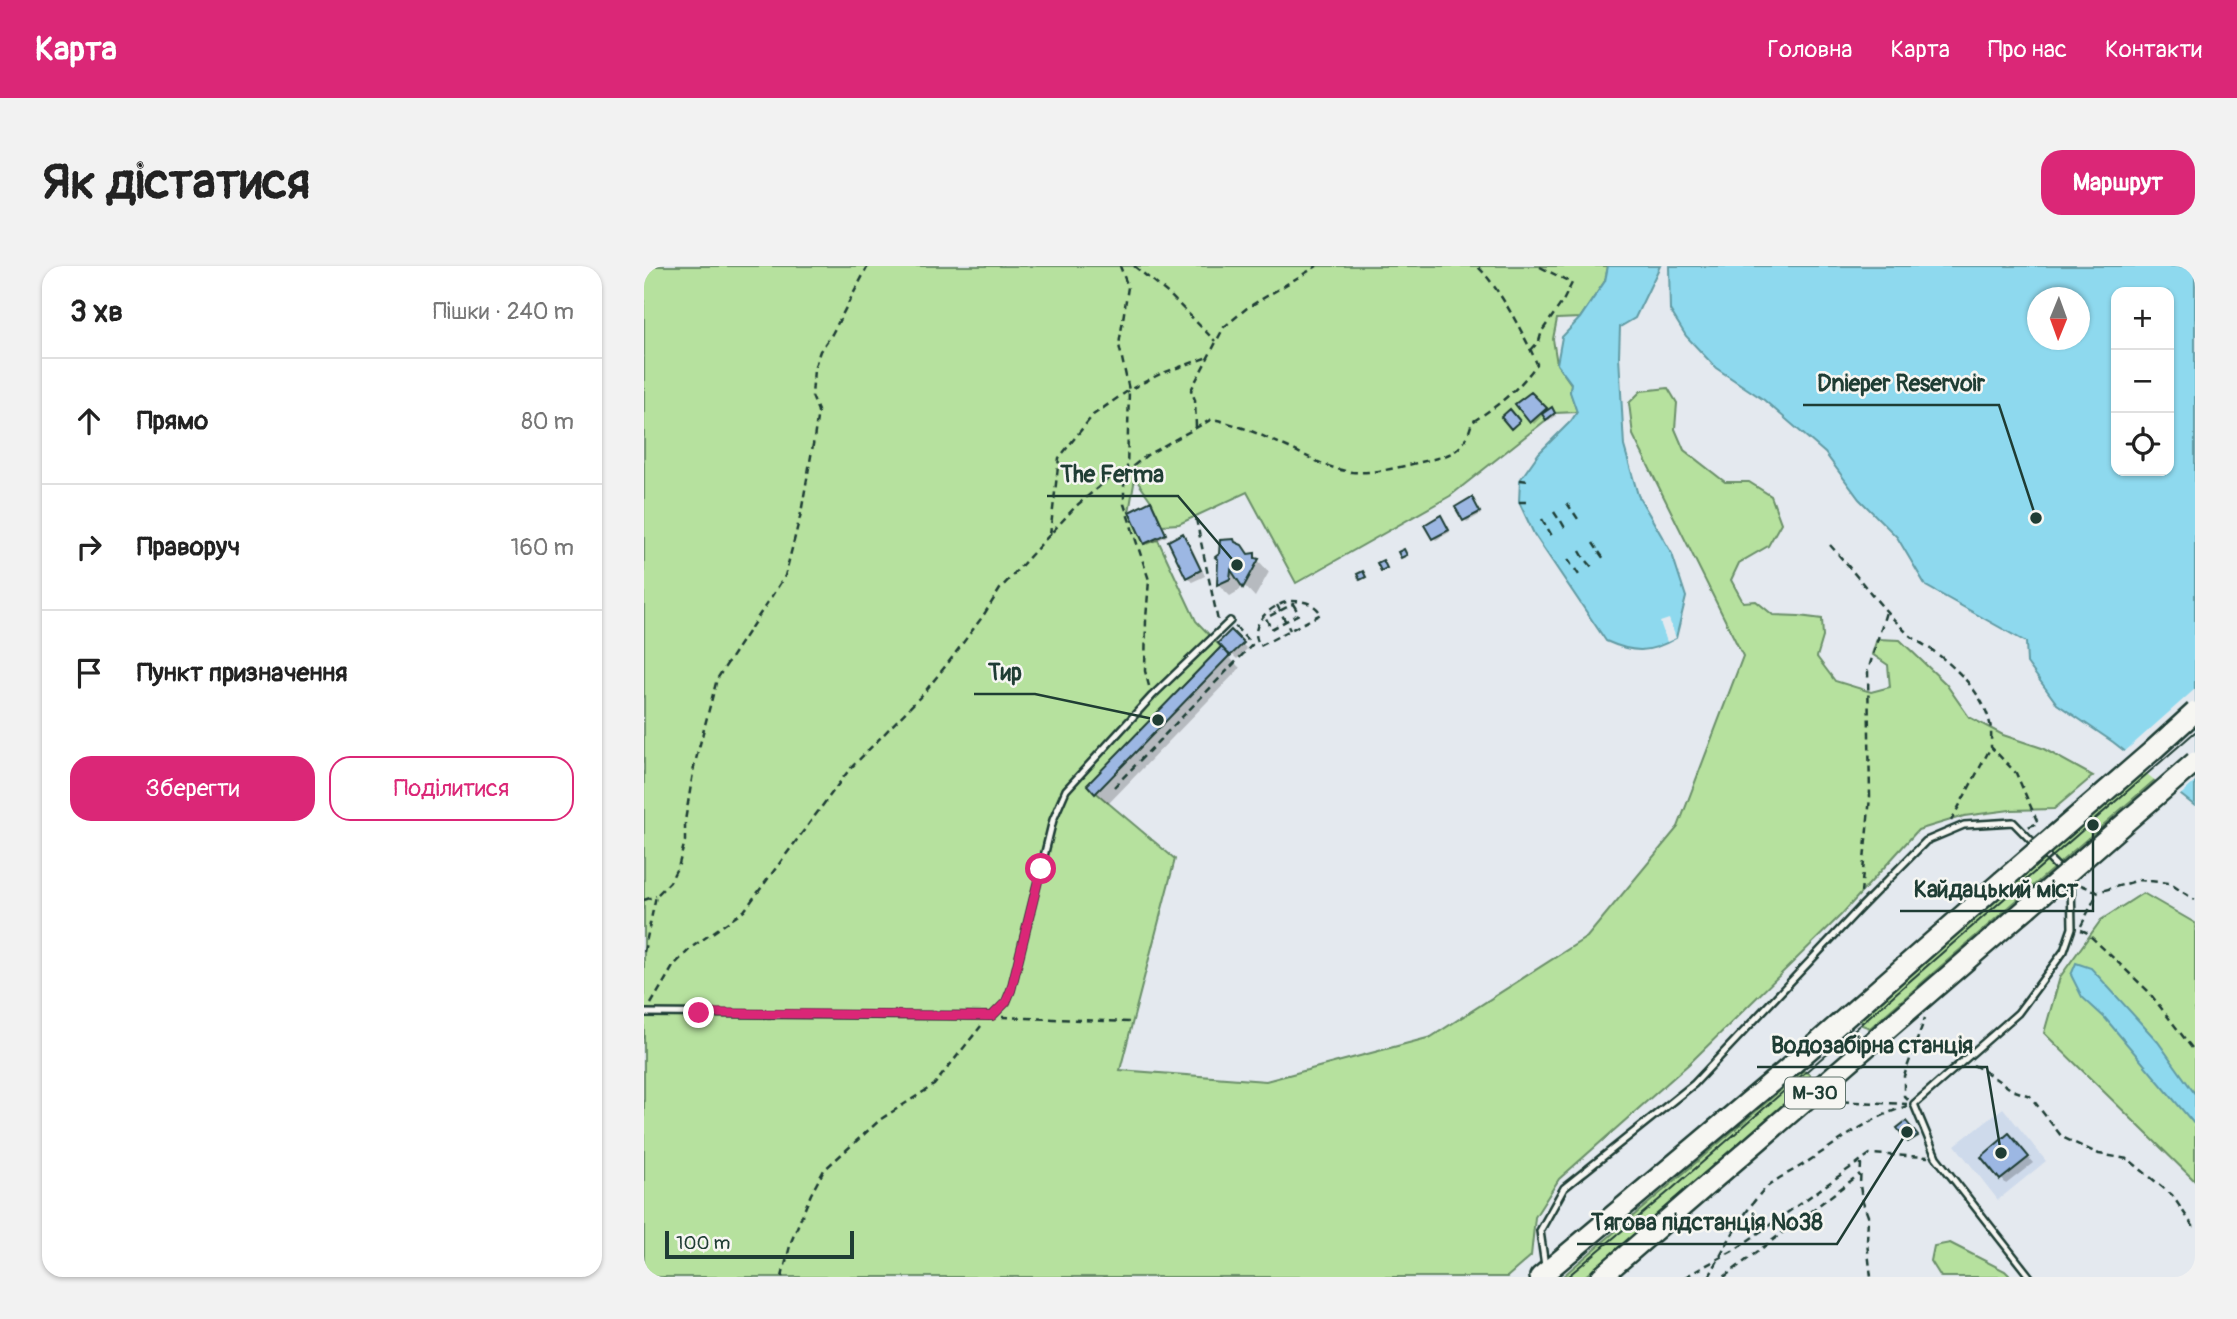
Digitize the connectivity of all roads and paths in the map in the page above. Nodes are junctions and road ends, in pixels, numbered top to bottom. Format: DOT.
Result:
graph roads {
  1 [pos="868,266"];
  2 [pos="1120,266"];
  3 [pos="1134,266"];
  4 [pos="1317,266"];
  5 [pos="1477,266"];
  6 [pos="1538,266"];
  7 [pos="1215,341"];
  8 [pos="1531,350"];
  9 [pos="1208,357"];
  10 [pos="1129,390"];
  11 [pos="1196,427"];
  12 [pos="1127,471"];
  13 [pos="1520,480"];
  14 [pos="1531,481"];
  15 [pos="1519,502"];
  16 [pos="1529,502"];
  17 [pos="1567,503"];
  18 [pos="1554,512"];
  19 [pos="1196,519"];
  20 [pos="1542,519"];
  21 [pos="1578,519"];
  22 [pos="1565,528"];
  23 [pos="1050,535"];
  24 [pos="1552,536"];
  25 [pos="1593,543"];
  26 [pos="1830,545"];
  27 [pos="1580,551"];
  28 [pos="1568,559"];
  29 [pos="1604,559"];
  30 [pos="1591,567"];
  31 [pos="1579,575"];
  32 [pos="1293,602"];
  33 [pos="1277,605"];
  34 [pos="1280,611"];
  35 [pos="1886,612"];
  36 [pos="1265,617"];
  37 [pos="1230,621"];
  38 [pos="1285,621"];
  39 [pos="1290,630"];
  40 [pos="1221,631"];
  41 [pos="1152,696"];
  42 [pos="2195,712"];
  43 [pos="1991,747"];
  44 [pos="2195,762"];
  45 [pos="1114,787"];
  46 [pos="2022,830"];
  47 [pos="1944,833"];
  48 [pos="2071,881"];
  49 [pos="2098,892"];
  50 [pos="656,897"];
  51 [pos="644,900"];
  52 [pos="2195,900"];
  53 [pos="1860,906"];
  54 [pos="644,952"];
  55 [pos="645,1013"];
  56 [pos="1926,1015"];
  57 [pos="992,1016"];
  58 [pos="1131,1022"];
  59 [pos="2195,1052"];
  60 [pos="1963,1061"];
  61 [pos="1830,1101"];
  62 [pos="1914,1104"];
  63 [pos="1936,1157"];
  64 [pos="1861,1161"];
  65 [pos="1860,1174"];
  66 [pos="2195,1229"];
  67 [pos="1719,1258"];
  68 [pos="1544,1275"];
  69 [pos="782,1277"];
  70 [pos="1601,1277"];
  71 [pos="1685,1277"];
  72 [pos="1709,1277"];
  73 [pos="1724,1277"];
  74 [pos="1871,1277"];
  75 [pos="2030,1277"];
  1 -- 50 [label="path"];
  2 -- 10 [label="path"];
  3 -- 7 [label="path"];
  4 -- 7 [label="path"];
  5 -- 8 [label="path"];
  6 -- 8 [label="path"];
  7 -- 9 [label="path"];
  8 -- 11 [label="path"];
  9 -- 10 [label="path"];
  9 -- 11 [label="path"];
  10 -- 12 [label="path"];
  10 -- 23 [label="path"];
  11 -- 12 [label="path"];
  12 -- 23 [label="path"];
  12 -- 41 [label="path"];
  13 -- 14 [label="path"];
  15 -- 16 [label="path"];
  17 -- 21 [label="path"];
  18 -- 22 [label="path"];
  19 -- 40 [label="path"];
  20 -- 24 [label="path"];
  23 -- 55 [label="path"];
  25 -- 29 [label="path"];
  26 -- 35 [label="path"];
  27 -- 30 [label="path"];
  28 -- 31 [label="path"];
  32 -- 33 [label="path"];
  32 -- 34 [label="path"];
  32 -- 38 [label="path"];
  32 -- 39 [label="path"];
  33 -- 34 [label="path"];
  33 -- 36 [label="path"];
  34 -- 36 [label="path"];
  34 -- 38 [label="path"];
  35 -- 43 [label="path"];
  35 -- 53 [label="path"];
  36 -- 38 [label="path"];
  36 -- 39 [label="path"];
  37 -- 40 [label="lane"];
  37 -- 45 [label="path"];
  38 -- 39 [label="path"];
  40 -- 41 [label="lane"];
  41 -- 57 [label="lane"];
  42 -- 68 [label="highway, М-30, bridge"];
  43 -- 46 [label="path"];
  43 -- 47 [label="path"];
  44 -- 70 [label="highway, М-30, bridge"];
  46 -- 47 [label="lane"];
  46 -- 48 [label="lane"];
  47 -- 53 [label="lane"];
  48 -- 49 [label="path"];
  48 -- 60 [label="lane"];
  49 -- 52 [label="path"];
  49 -- 59 [label="path"];
  50 -- 51 [label="path"];
  50 -- 54 [label="path"];
  53 -- 68 [label="lane"];
  55 -- 57 [label="lane"];
  56 -- 62 [label="path"];
  57 -- 58 [label="path"];
  57 -- 69 [label="path"];
  60 -- 62 [label="lane"];
  60 -- 66 [label="path"];
  61 -- 62 [label="path"];
  62 -- 63 [label="lane"];
  62 -- 67 [label="path"];
  63 -- 64 [label="path"];
  63 -- 75 [label="lane"];
  64 -- 65 [label="path"];
  64 -- 67 [label="path"];
  65 -- 73 [label="path"];
  65 -- 74 [label="path"];
  67 -- 71 [label="path"];
  67 -- 72 [label="path"];
}
